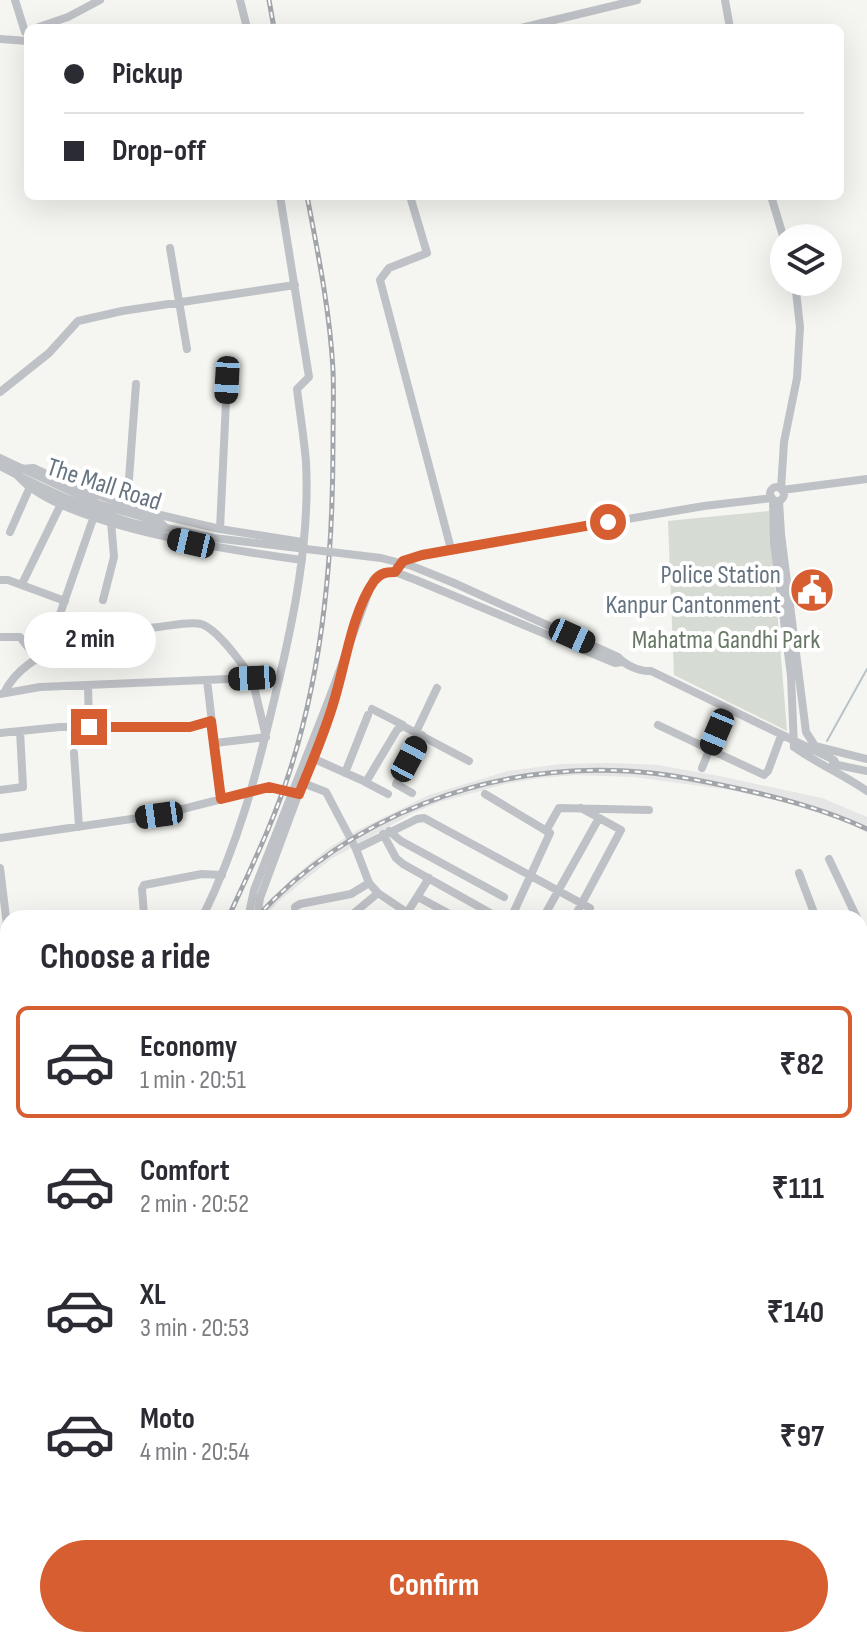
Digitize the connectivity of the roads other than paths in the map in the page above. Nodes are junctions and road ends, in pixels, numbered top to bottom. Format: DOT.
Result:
graph roads {
  1 [pos="15,0"];
  2 [pos="100,0"];
  3 [pos="240,0"];
  4 [pos="637,0"];
  5 [pos="725,0"];
  6 [pos="48,24"];
  7 [pos="246,24"];
  8 [pos="538,24"];
  9 [pos="729,24"];
  10 [pos="24,26"];
  11 [pos="24,35"];
  12 [pos="2,39"];
  13 [pos="281,200"];
  14 [pos="411,200"];
  15 [pos="772,200"];
  16 [pos="779,224"];
  17 [pos="170,248"];
  18 [pos="295,285"];
  19 [pos="797,296"];
  20 [pos="181,302"];
  21 [pos="187,349"];
  22 [pos="227,380"];
  23 [pos="136,384"];
  24 [pos="0,392"];
  25 [pos="0,458"];
  26 [pos="0,466"];
  27 [pos="20,473"];
  28 [pos="867,479"];
  29 [pos="31,482"];
  30 [pos="777,494"];
  31 [pos="61,504"];
  32 [pos="127,506"];
  33 [pos="94,516"];
  34 [pos="111,522"];
  35 [pos="220,529"];
  36 [pos="10,532"];
  37 [pos="302,542"];
  38 [pos="451,549"];
  39 [pos="302,560"];
  40 [pos="395,572"];
  41 [pos="783,578"];
  42 [pos="0,580"];
  43 [pos="22,584"];
  44 [pos="103,600"];
  45 [pos="65,601"];
  46 [pos="0,637"];
  47 [pos="50,652"];
  48 [pos="345,659"];
  49 [pos="38,660"];
  50 [pos="622,662"];
  51 [pos="644,672"];
  52 [pos="252,678"];
  53 [pos="207,680"];
  54 [pos="88,686"];
  55 [pos="437,688"];
  56 [pos="2,694"];
  57 [pos="724,714"];
  58 [pos="211,721"];
  59 [pos="658,725"];
  60 [pos="89,727"];
  61 [pos="405,727"];
  62 [pos="20,731"];
  63 [pos="0,733"];
  64 [pos="419,734"];
  65 [pos="266,737"];
  66 [pos="781,739"];
  67 [pos="215,743"];
  68 [pos="795,745"];
  69 [pos="709,750"];
  70 [pos="816,752"];
  71 [pos="74,753"];
  72 [pos="312,758"];
  73 [pos="867,759"];
  74 [pos="469,761"];
  75 [pos="702,768"];
  76 [pos="867,771"];
  77 [pos="345,773"];
  78 [pos="365,782"];
  79 [pos="303,783"];
  80 [pos="0,790"];
  81 [pos="253,791"];
  82 [pos="867,791"];
  83 [pos="412,793"];
  84 [pos="299,794"];
  85 [pos="388,794"];
  86 [pos="485,794"];
  87 [pos="221,799"];
  88 [pos="581,808"];
  89 [pos="649,810"];
  90 [pos="599,818"];
  91 [pos="79,827"];
  92 [pos="546,831"];
  93 [pos="386,833"];
  94 [pos="0,838"];
  95 [pos="356,849"];
  96 [pos="829,859"];
  97 [pos="0,868"];
  98 [pos="799,873"];
  99 [pos="222,875"];
  100 [pos="529,875"];
  101 [pos="429,878"];
  102 [pos="369,883"];
  103 [pos="558,890"];
  104 [pos="2,893"];
  105 [pos="378,893"];
  106 [pos="418,897"];
  107 [pos="504,897"];
  108 [pos="586,906"];
  109 [pos="144,910"];
  110 [pos="205,910"];
  111 [pos="250,910"];
  112 [pos="258,910"];
  113 [pos="295,910"];
  114 [pos="358,910"];
  115 [pos="402,910"];
  116 [pos="413,910"];
  117 [pos="442,910"];
  118 [pos="485,910"];
  119 [pos="514,910"];
  120 [pos="547,910"];
  121 [pos="582,910"];
  122 [pos="813,910"];
  123 [pos="853,910"];
  1 -- 10 [label="street"];
  2 -- 6 [label="street"];
  3 -- 7 [label="street"];
  4 -- 8 [label="street"];
  5 -- 9 [label="street"];
  11 -- 12 [label="street"];
  13 -- 18 [label="street"];
  14 -- 38 [label="street"];
  15 -- 16 [label="street"];
  17 -- 20 [label="street"];
  18 -- 20 [label="street"];
  18 -- 37 [label="street"];
  19 -- 30 [label="street"];
  20 -- 21 [label="street"];
  20 -- 24 [label="street"];
  22 -- 35 [label="street"];
  23 -- 32 [label="street"];
  25 -- 27 [label="street, The Mall Road"];
  26 -- 27 [label="street, The Mall Road"];
  27 -- 29 [label="street, The Mall Road"];
  27 -- 29 [label="street"];
  27 -- 32 [label="street"];
  28 -- 30 [label="street"];
  29 -- 31 [label="street"];
  29 -- 36 [label="street"];
  29 -- 50 [label="street, The Mall Road, bridge"];
  30 -- 38 [label="street"];
  30 -- 41 [label="street"];
  31 -- 33 [label="street"];
  31 -- 43 [label="street"];
  32 -- 35 [label="street"];
  33 -- 34 [label="street"];
  33 -- 45 [label="street"];
  34 -- 39 [label="street"];
  34 -- 44 [label="street"];
  35 -- 37 [label="street"];
  37 -- 39 [label="street"];
  38 -- 40 [label="street"];
  39 -- 65 [label="street"];
  40 -- 48 [label="street"];
  40 -- 50 [label="street"];
  41 -- 68 [label="street"];
  41 -- 70 [label="street"];
  42 -- 43 [label="street"];
  43 -- 45 [label="street"];
  45 -- 47 [label="street"];
  46 -- 49 [label="street"];
  47 -- 49 [label="street"];
  47 -- 52 [label="street"];
  48 -- 72 [label="street"];
  48 -- 111 [label="street, bridge"];
  49 -- 56 [label="street"];
  50 -- 51 [label="street"];
  51 -- 57 [label="street"];
  51 -- 66 [label="street"];
  52 -- 53 [label="street"];
  52 -- 65 [label="street"];
  53 -- 54 [label="street"];
  53 -- 58 [label="street"];
  54 -- 56 [label="street"];
  54 -- 60 [label="street"];
  55 -- 64 [label="street"];
  57 -- 66 [label="street"];
  57 -- 69 [label="street"];
  58 -- 60 [label="street"];
  58 -- 67 [label="street"];
  59 -- 69 [label="street"];
  60 -- 62 [label="street"];
  61 -- 64 [label="street"];
  61 -- 77 [label="street"];
  61 -- 78 [label="street"];
  62 -- 63 [label="street"];
  62 -- 80 [label="street"];
  64 -- 74 [label="street"];
  64 -- 83 [label="street"];
  65 -- 67 [label="street"];
  65 -- 81 [label="street"];
  66 -- 68 [label="street"];
  66 -- 69 [label="street"];
  67 -- 87 [label="street"];
  68 -- 70 [label="street"];
  68 -- 82 [label="street"];
  69 -- 75 [label="street"];
  70 -- 73 [label="street"];
  70 -- 76 [label="street"];
  71 -- 91 [label="street"];
  72 -- 77 [label="street"];
  72 -- 79 [label="street"];
  77 -- 78 [label="street"];
  78 -- 85 [label="street"];
  79 -- 84 [label="street"];
  79 -- 95 [label="street"];
  81 -- 84 [label="street"];
  81 -- 87 [label="street"];
  81 -- 99 [label="street"];
  84 -- 112 [label="street"];
  86 -- 92 [label="street"];
  87 -- 91 [label="street"];
  88 -- 89 [label="street"];
  88 -- 90 [label="street"];
  88 -- 92 [label="street"];
  90 -- 103 [label="street"];
  90 -- 108 [label="street"];
  91 -- 94 [label="street"];
  92 -- 100 [label="street"];
  93 -- 95 [label="street"];
  93 -- 100 [label="street"];
  93 -- 101 [label="street"];
  93 -- 107 [label="street"];
  95 -- 102 [label="street"];
  96 -- 123 [label="street"];
  97 -- 104 [label="street"];
  98 -- 122 [label="street"];
  99 -- 109 [label="street"];
  99 -- 110 [label="street"];
  100 -- 103 [label="street"];
  100 -- 119 [label="street"];
  101 -- 106 [label="street"];
  101 -- 118 [label="street"];
  102 -- 105 [label="street"];
  102 -- 113 [label="street"];
  103 -- 108 [label="street"];
  103 -- 120 [label="street"];
  105 -- 114 [label="street"];
  105 -- 115 [label="street"];
  106 -- 116 [label="street"];
  106 -- 117 [label="street"];
  108 -- 121 [label="street"];
}
